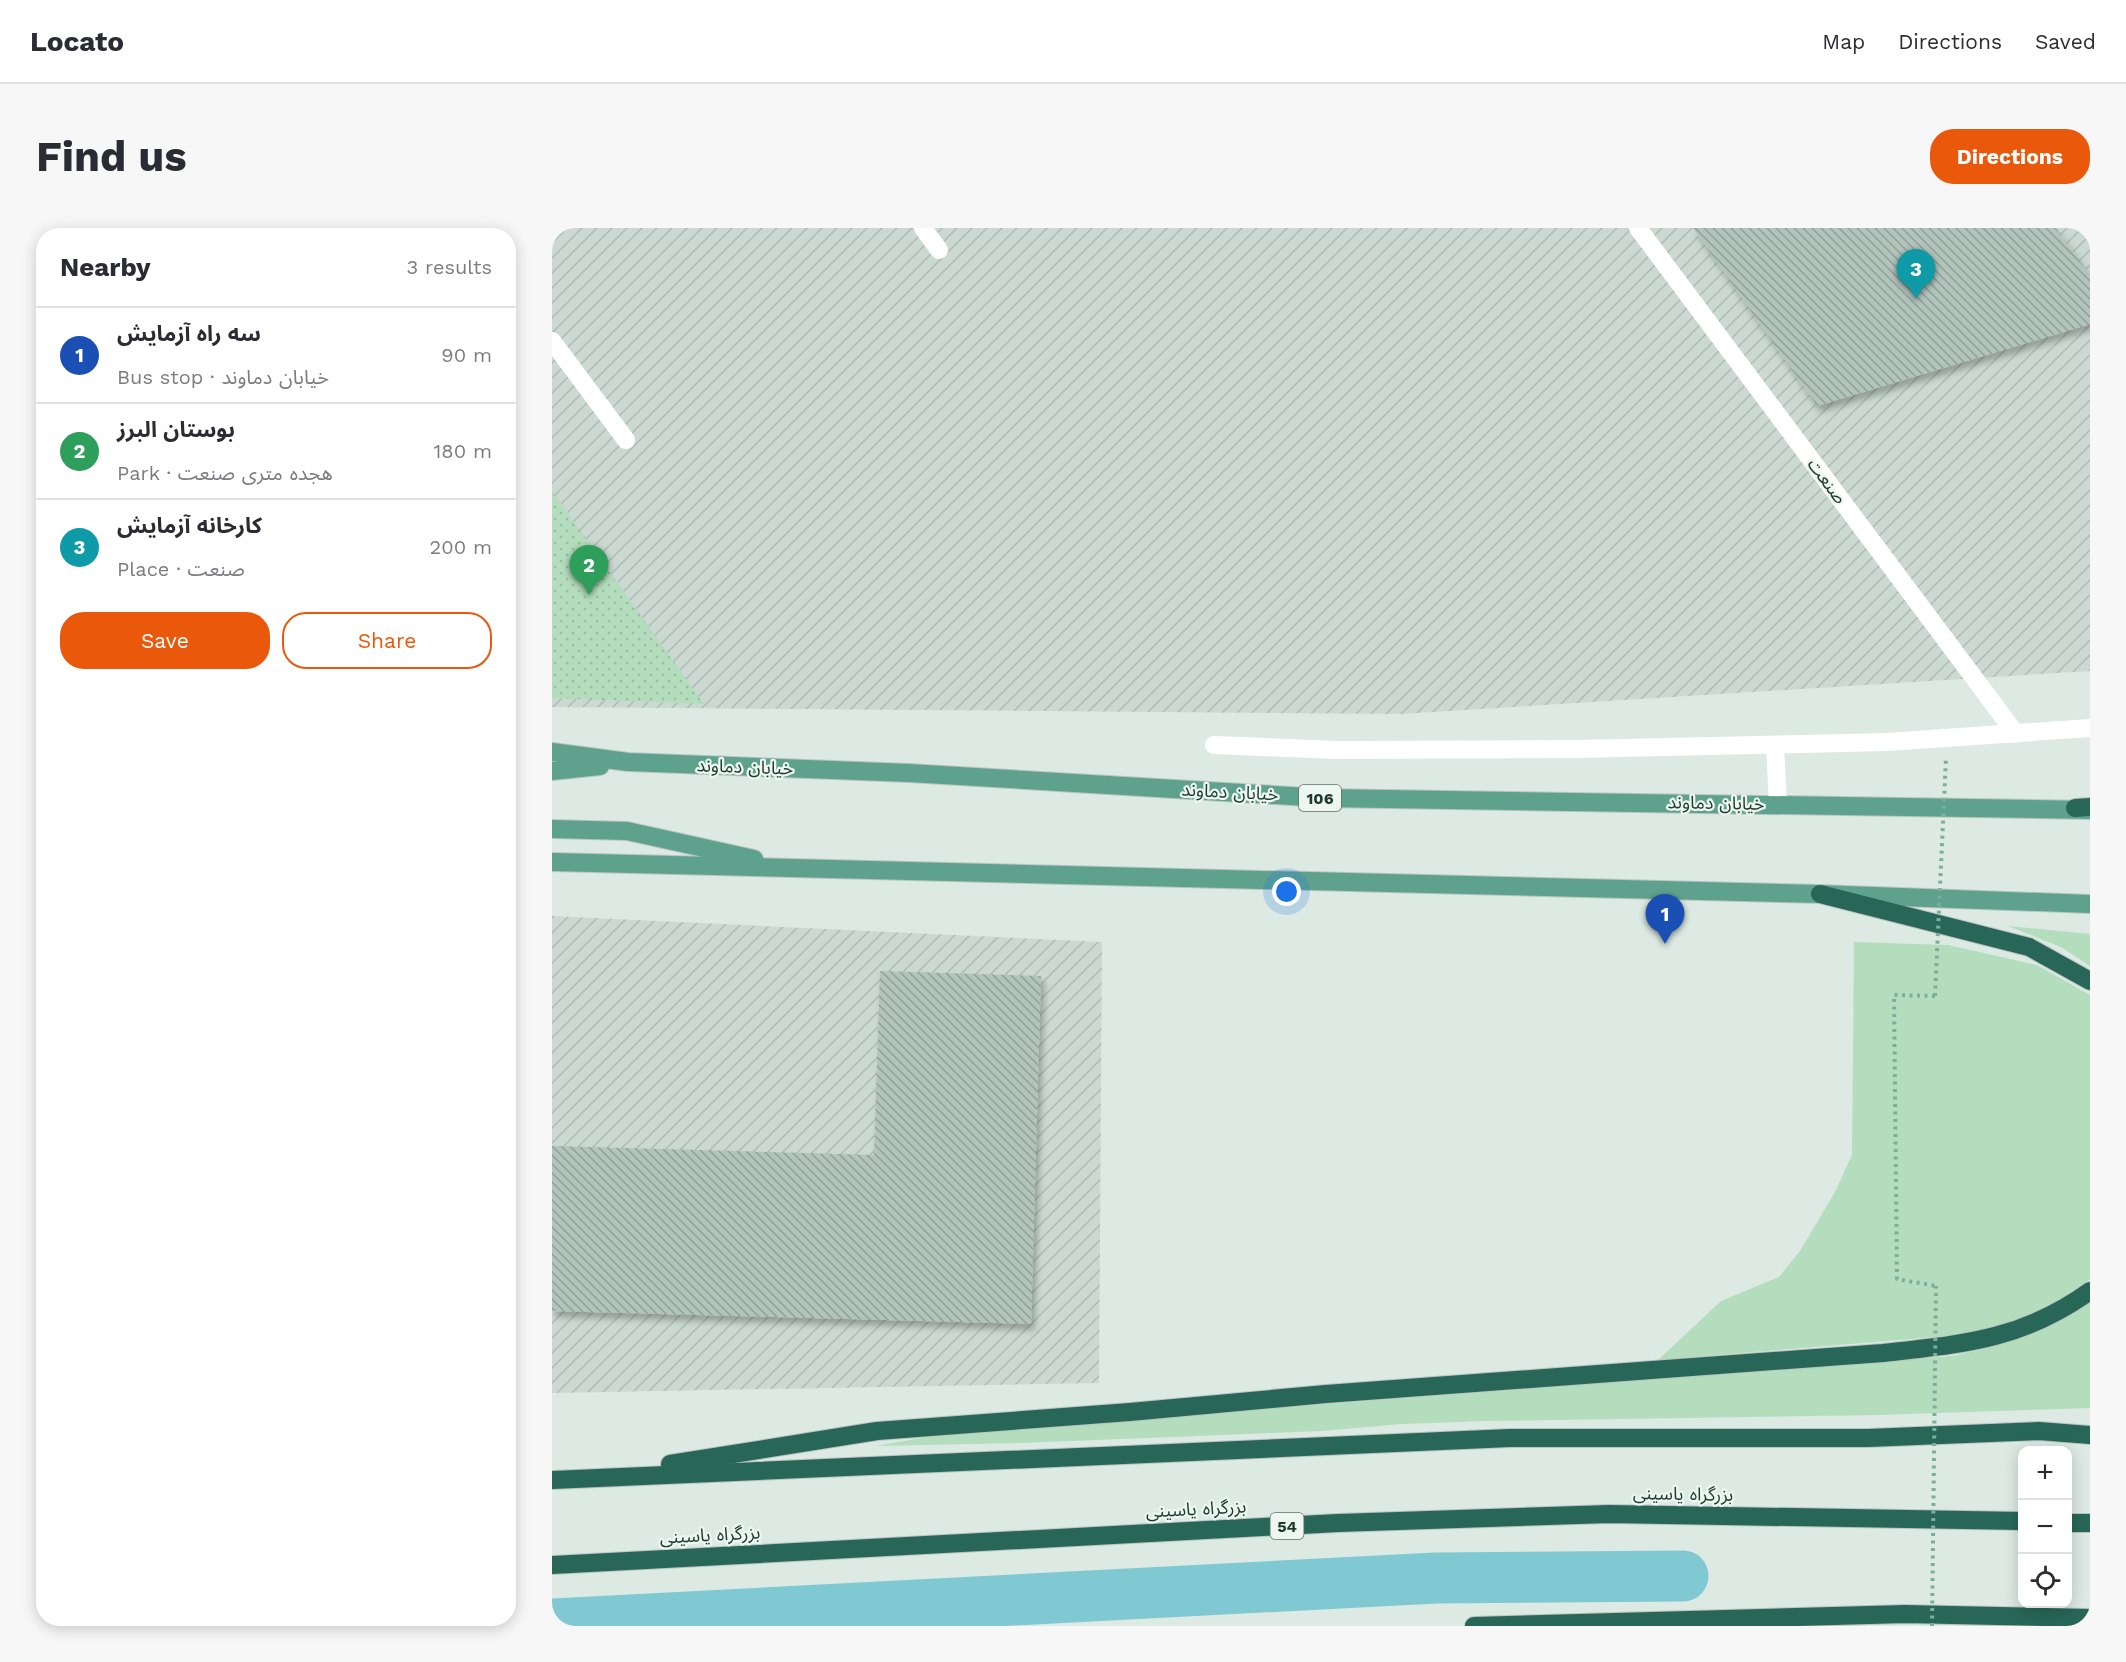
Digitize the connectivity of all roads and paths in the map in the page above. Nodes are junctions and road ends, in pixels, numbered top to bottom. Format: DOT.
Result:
graph roads {
  1 [pos="923,228"];
  2 [pos="1638,228"];
  3 [pos="939,250"];
  4 [pos="552,341"];
  5 [pos="626,440"];
  6 [pos="2090,728"];
  7 [pos="2016,734"];
  8 [pos="1214,745"];
  9 [pos="1775,745"];
  10 [pos="552,752"];
  11 [pos="1946,757"];
  12 [pos="628,762"];
  13 [pos="552,771"];
  14 [pos="1778,804"];
  15 [pos="2085,808"];
  16 [pos="552,829"];
  17 [pos="552,862"];
  18 [pos="790,867"];
  19 [pos="1820,894"];
  20 [pos="2090,904"];
  21 [pos="2090,981"];
  22 [pos="2090,1291"];
  23 [pos="2090,1427"];
  24 [pos="2039,1431"];
  25 [pos="2090,1435"];
  26 [pos="585,1477"];
  27 [pos="552,1480"];
  28 [pos="2018,1521"];
  29 [pos="2072,1523"];
  30 [pos="2090,1523"];
  31 [pos="552,1564"];
  32 [pos="2090,1618"];
  33 [pos="1474,1626"];
  34 [pos="1932,1626"];
  1 -- 3 [label="street"];
  2 -- 7 [label="street, صنعت"];
  4 -- 5 [label="street"];
  6 -- 7 [label="street"];
  7 -- 9 [label="street"];
  8 -- 9 [label="street"];
  9 -- 14 [label="street"];
  10 -- 12 [label="main road, خیابان دماوند / 106"];
  11 -- 34 [label="path, bridge"];
  12 -- 13 [label="main road"];
  12 -- 14 [label="main road, خیابان دماوند / 106"];
  14 -- 15 [label="main road, خیابان دماوند / 106"];
  16 -- 18 [label="main road"];
  17 -- 18 [label="main road"];
  18 -- 19 [label="main road"];
  19 -- 20 [label="main road"];
  19 -- 21 [label="highway"];
  22 -- 26 [label="highway"];
  23 -- 24 [label="highway"];
  24 -- 25 [label="highway"];
  24 -- 26 [label="highway"];
  26 -- 27 [label="highway"];
  28 -- 31 [label="highway, بزرگراه یاسینی / 54"];
  29 -- 30 [label="highway"];
  32 -- 33 [label="highway"];
}
